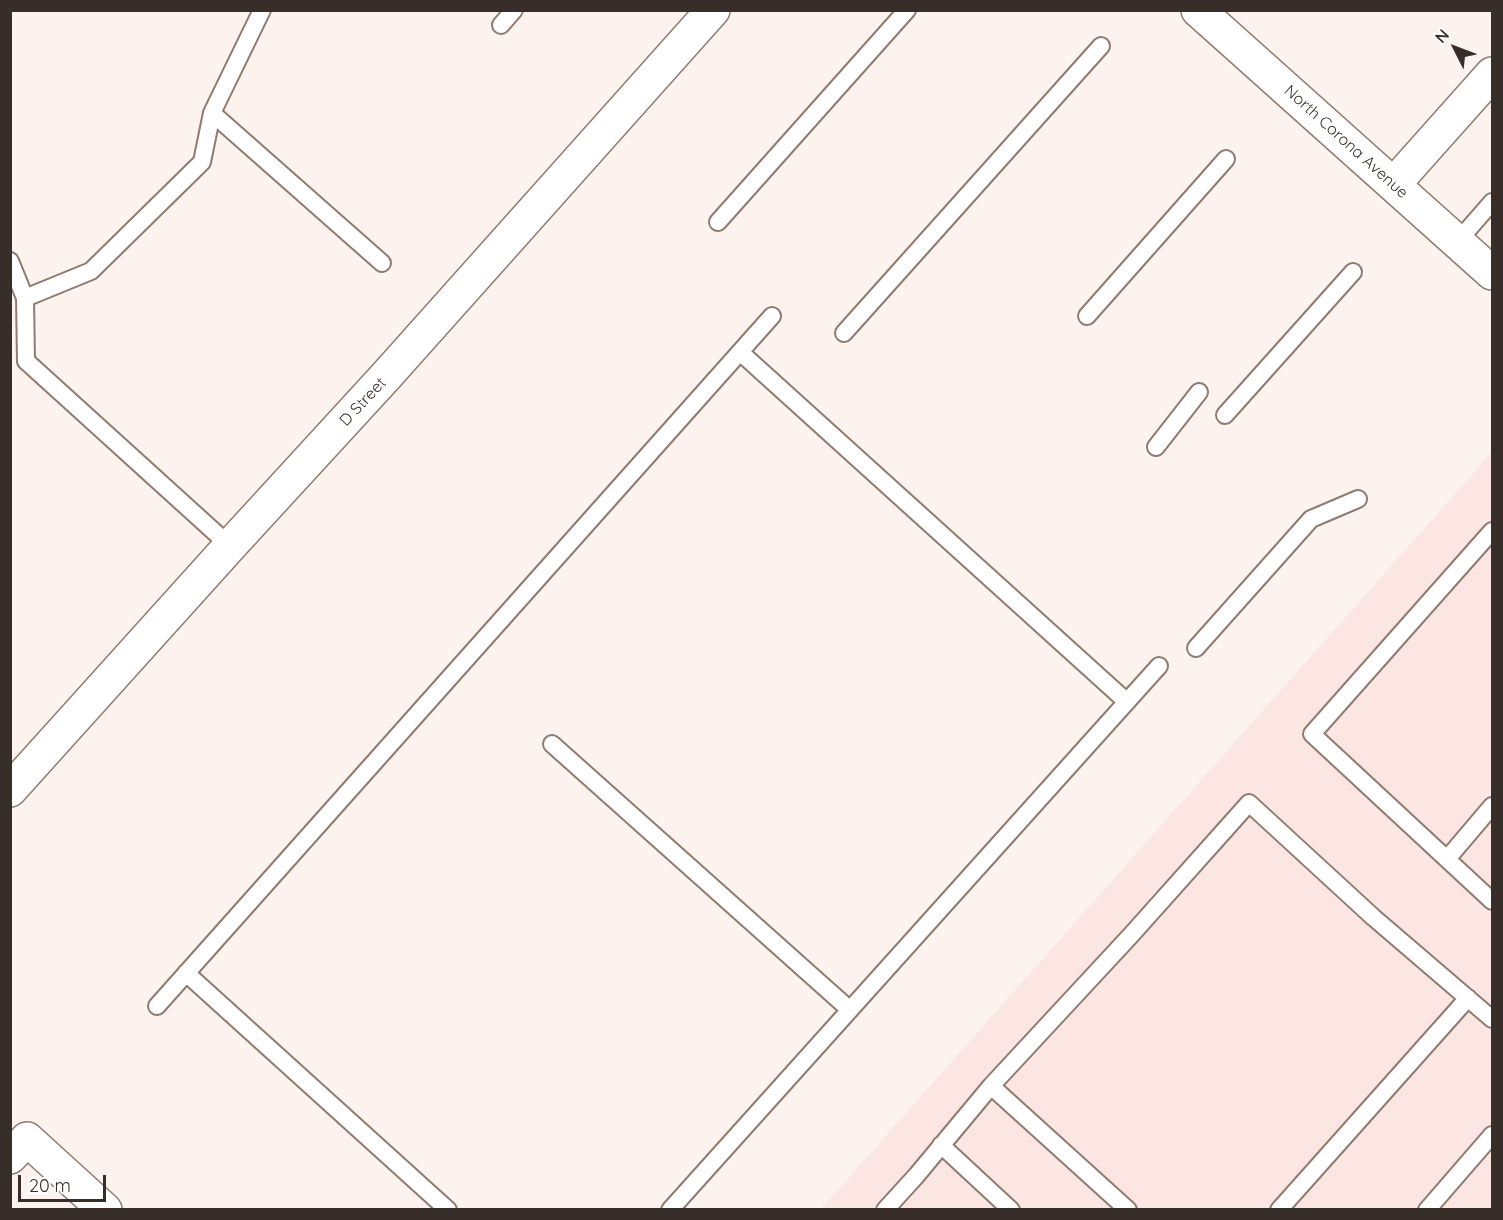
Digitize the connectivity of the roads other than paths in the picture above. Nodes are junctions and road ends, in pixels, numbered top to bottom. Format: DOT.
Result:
graph roads {
  1 [pos="262,10"];
  2 [pos="514,10"];
  3 [pos="712,10"];
  4 [pos="907,10"];
  5 [pos="1198,10"];
  6 [pos="501,25"];
  7 [pos="1101,46"];
  8 [pos="1492,74"];
  9 [pos="212,113"];
  10 [pos="1226,159"];
  11 [pos="1394,184"];
  12 [pos="1492,202"];
  13 [pos="718,222"];
  14 [pos="1458,242"];
  15 [pos="10,261"];
  16 [pos="382,263"];
  17 [pos="1353,272"];
  18 [pos="1492,273"];
  19 [pos="26,298"];
  20 [pos="772,316"];
  21 [pos="1087,316"];
  22 [pos="844,333"];
  23 [pos="740,352"];
  24 [pos="1199,392"];
  25 [pos="1225,415"];
  26 [pos="1156,447"];
  27 [pos="1358,499"];
  28 [pos="1492,531"];
  29 [pos="230,546"];
  30 [pos="1196,648"];
  31 [pos="1159,666"];
  32 [pos="1127,702"];
  33 [pos="552,744"];
  34 [pos="12,787"];
  35 [pos="1492,807"];
  36 [pos="1447,859"];
  37 [pos="1492,901"];
  38 [pos="186,973"];
  39 [pos="1468,998"];
  40 [pos="157,1006"];
  41 [pos="850,1010"];
  42 [pos="1492,1019"];
  43 [pos="991,1086"];
  44 [pos="1492,1135"];
  45 [pos="941,1145"];
  46 [pos="19,1148"];
  47 [pos="105,1209"];
  48 [pos="448,1209"];
  49 [pos="670,1209"];
  50 [pos="885,1209"];
  51 [pos="1011,1209"];
  52 [pos="1128,1209"];
  53 [pos="1280,1209"];
  54 [pos="1427,1209"];
  1 -- 9 [label="lane"];
  2 -- 6 [label="lane"];
  3 -- 29 [label="street, D Street"];
  4 -- 13 [label="lane"];
  5 -- 11 [label="street, North Corona Avenue"];
  7 -- 22 [label="lane"];
  8 -- 11 [label="street"];
  9 -- 16 [label="lane"];
  9 -- 19 [label="lane"];
  10 -- 21 [label="lane"];
  11 -- 14 [label="street, North Corona Avenue"];
  12 -- 14 [label="lane"];
  14 -- 18 [label="street, North Corona Avenue"];
  15 -- 19 [label="lane"];
  17 -- 25 [label="lane"];
  19 -- 29 [label="lane"];
  20 -- 23 [label="lane"];
  23 -- 32 [label="lane"];
  23 -- 38 [label="lane"];
  24 -- 26 [label="lane"];
  27 -- 30 [label="lane"];
  28 -- 36 [label="lane"];
  29 -- 34 [label="street, D Street"];
  31 -- 32 [label="lane"];
  32 -- 41 [label="lane"];
  33 -- 41 [label="lane"];
  35 -- 36 [label="lane"];
  36 -- 37 [label="lane"];
  38 -- 40 [label="lane"];
  38 -- 48 [label="lane"];
  39 -- 42 [label="lane"];
  39 -- 43 [label="lane"];
  39 -- 53 [label="lane"];
  41 -- 49 [label="lane"];
  43 -- 45 [label="lane"];
  43 -- 52 [label="lane"];
  44 -- 54 [label="lane"];
  45 -- 50 [label="lane"];
  45 -- 51 [label="lane"];
  46 -- 47 [label="street"];
}
